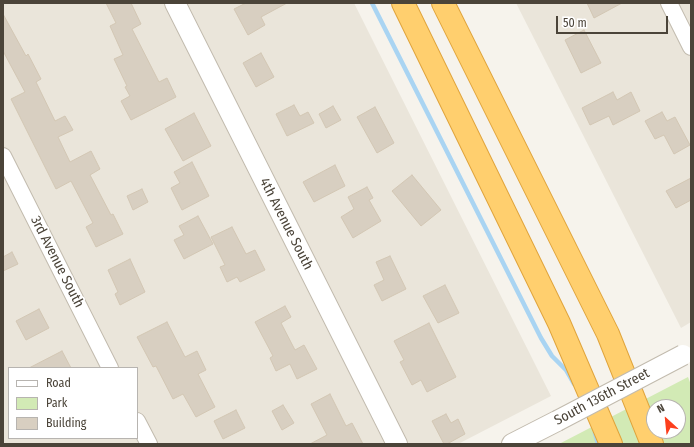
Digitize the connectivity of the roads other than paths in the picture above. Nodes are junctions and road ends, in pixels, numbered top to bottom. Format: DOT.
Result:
graph roads {
  1 [pos="174,3"];
  2 [pos="403,3"];
  3 [pos="443,3"];
  4 [pos="669,3"];
  5 [pos="691,47"];
  6 [pos="3,156"];
  7 [pos="687,353"];
  8 [pos="109,367"];
  9 [pos="138,423"];
  10 [pos="149,444"];
  11 [pos="397,444"];
  12 [pos="512,444"];
  13 [pos="611,444"];
  14 [pos="652,444"];
  1 -- 11 [label="street, 4th Avenue South"];
  2 -- 13 [label="highway"];
  3 -- 14 [label="highway"];
  4 -- 5 [label="street"];
  6 -- 8 [label="street, 3rd Avenue South"];
  7 -- 12 [label="street, South 136th Street, bridge"];
  9 -- 10 [label="street"];
}
